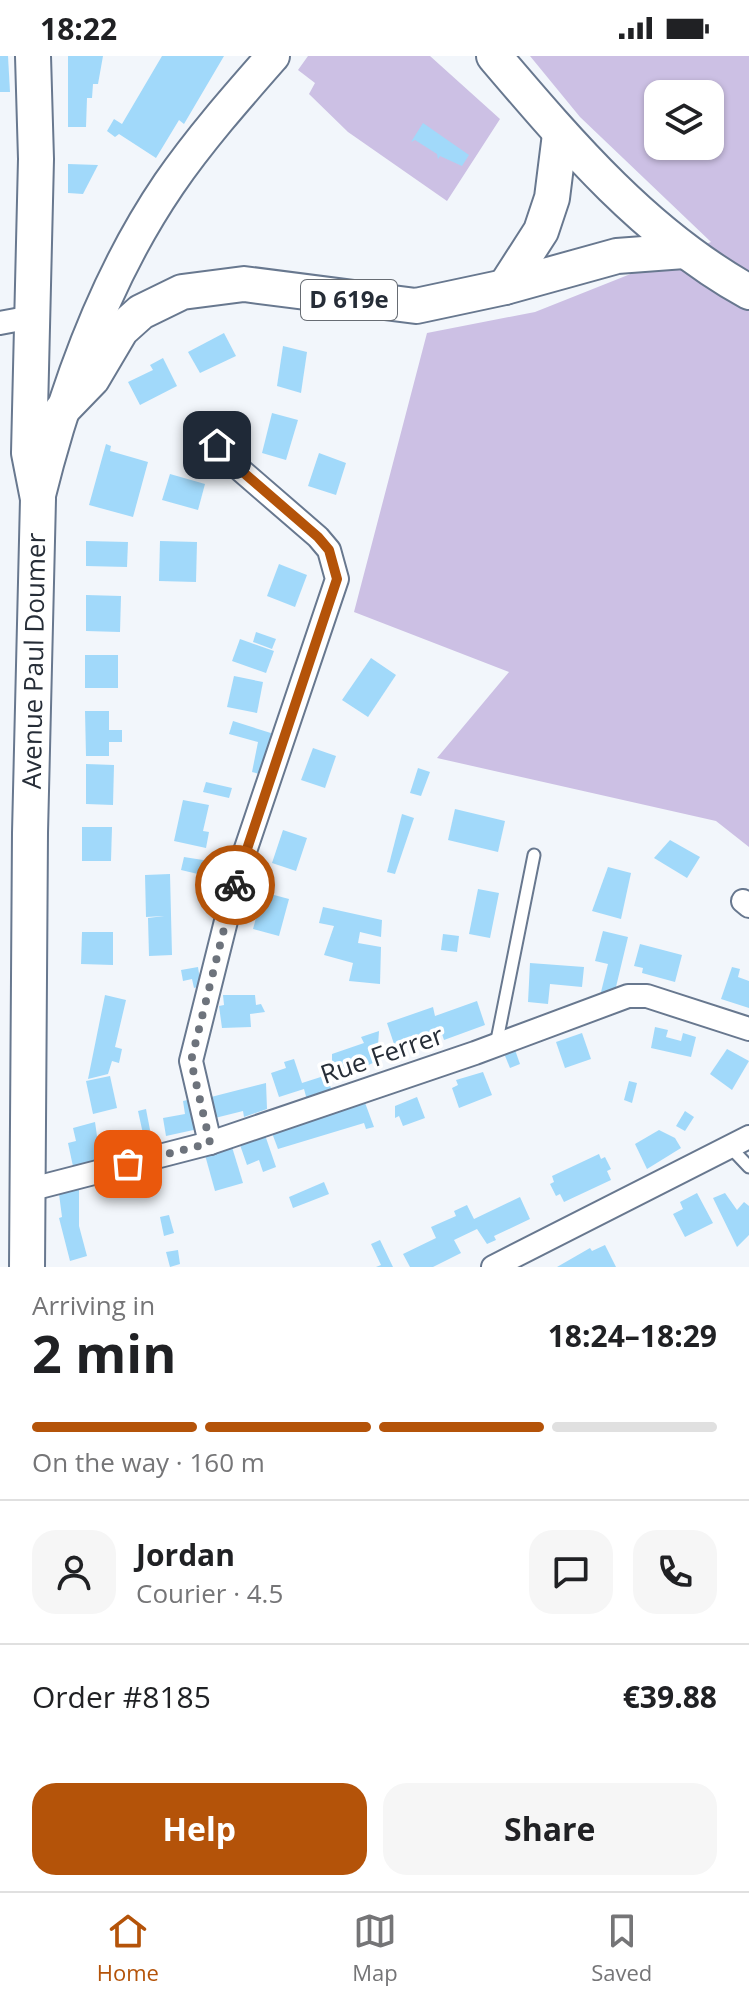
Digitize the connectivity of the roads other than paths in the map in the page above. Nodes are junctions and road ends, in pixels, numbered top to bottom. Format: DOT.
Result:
graph roads {
  1 [pos="33,56"];
  2 [pos="273,56"];
  3 [pos="494,56"];
  4 [pos="560,134"];
  5 [pos="684,251"];
  6 [pos="505,287"];
  7 [pos="749,292"];
  8 [pos="16,320"];
  9 [pos="62,410"];
  10 [pos="213,425"];
  11 [pos="38,499"];
  12 [pos="534,855"];
  13 [pos="749,1029"];
  14 [pos="496,1045"];
  15 [pos="210,1143"];
  16 [pos="740,1143"];
  17 [pos="749,1167"];
  18 [pos="28,1190"];
  19 [pos="27,1267"];
  20 [pos="493,1267"];
  1 -- 8 [label="main road, Avenue Paul Doumer"];
  2 -- 9 [label="main road"];
  3 -- 4 [label="main road"];
  4 -- 5 [label="main road"];
  4 -- 6 [label="main road"];
  5 -- 6 [label="main road, D 619e"];
  5 -- 7 [label="main road"];
  6 -- 9 [label="main road, D 619e"];
  8 -- 11 [label="main road, Avenue Paul Doumer"];
  9 -- 11 [label="main road"];
  10 -- 15 [label="street"];
  11 -- 18 [label="main road, Avenue Paul Doumer"];
  12 -- 14 [label="lane"];
  13 -- 14 [label="street, Rue Ferrer"];
  14 -- 15 [label="street, Rue Ferrer"];
  15 -- 18 [label="street, Rue Ferrer"];
  16 -- 17 [label="lane"];
  16 -- 20 [label="street"];
  18 -- 19 [label="main road, Avenue Paul Doumer"];
}
